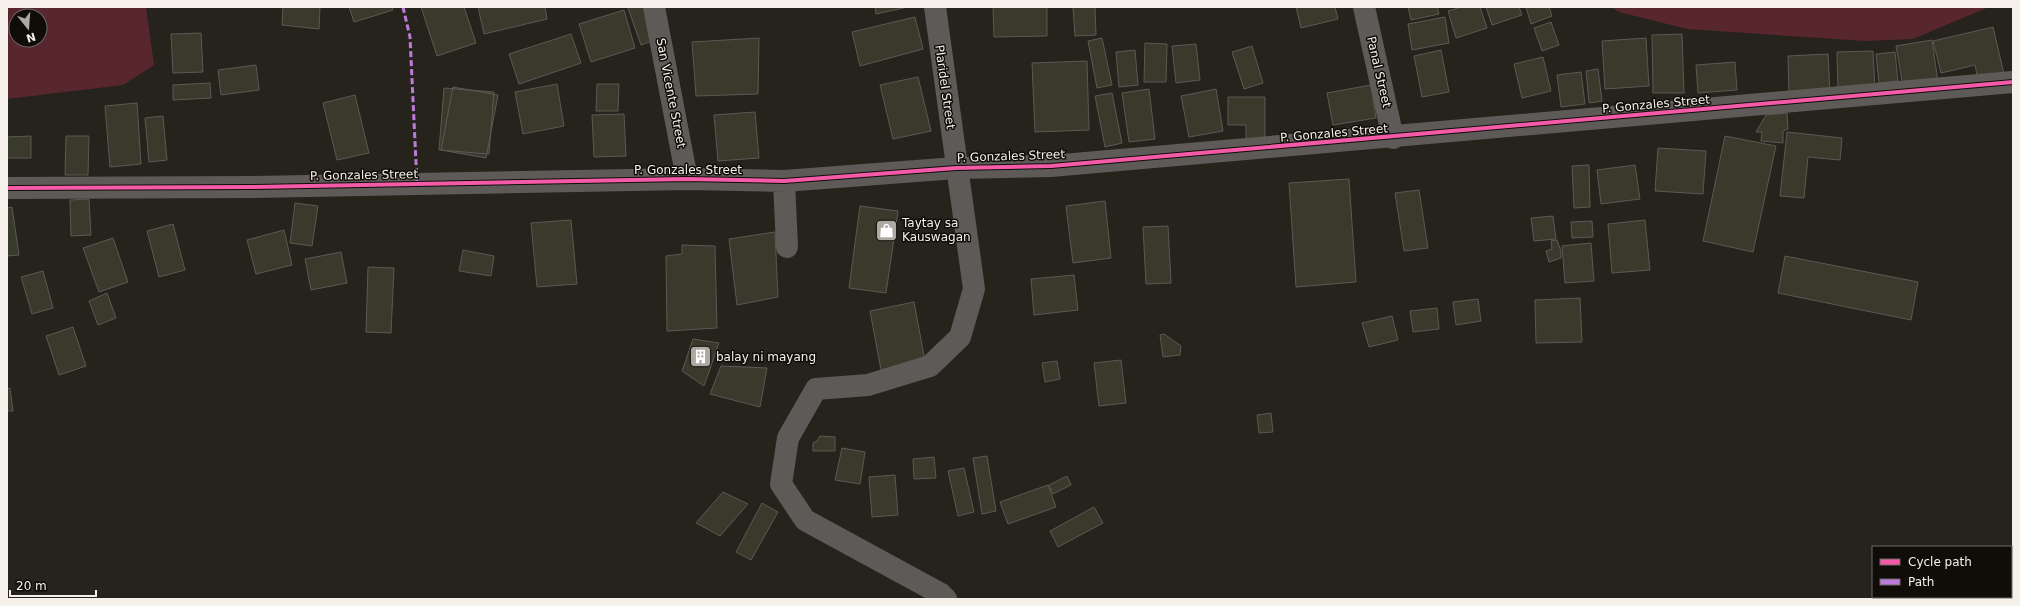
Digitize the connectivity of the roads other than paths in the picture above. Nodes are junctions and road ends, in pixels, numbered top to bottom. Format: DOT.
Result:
graph roads {
  1 [pos="654,7"];
  2 [pos="935,7"];
  3 [pos="1364,7"];
  4 [pos="2013,82"];
  5 [pos="1393,138"];
  6 [pos="956,168"];
  7 [pos="687,179"];
  8 [pos="784,181"];
  9 [pos="7,188"];
  10 [pos="787,247"];
  11 [pos="946,599"];
  1 -- 7 [label="street, San Vicente Street"];
  2 -- 6 [label="street, Plaridel Street"];
  3 -- 5 [label="street, Panal Street"];
  4 -- 5 [label="street, P. Gonzales Street"];
  5 -- 6 [label="street, P. Gonzales Street"];
  6 -- 8 [label="street, P. Gonzales Street"];
  6 -- 11 [label="street, Plaridel Street"];
  7 -- 8 [label="street, P. Gonzales Street"];
  7 -- 9 [label="street, P. Gonzales Street"];
  8 -- 10 [label="street"];
}
